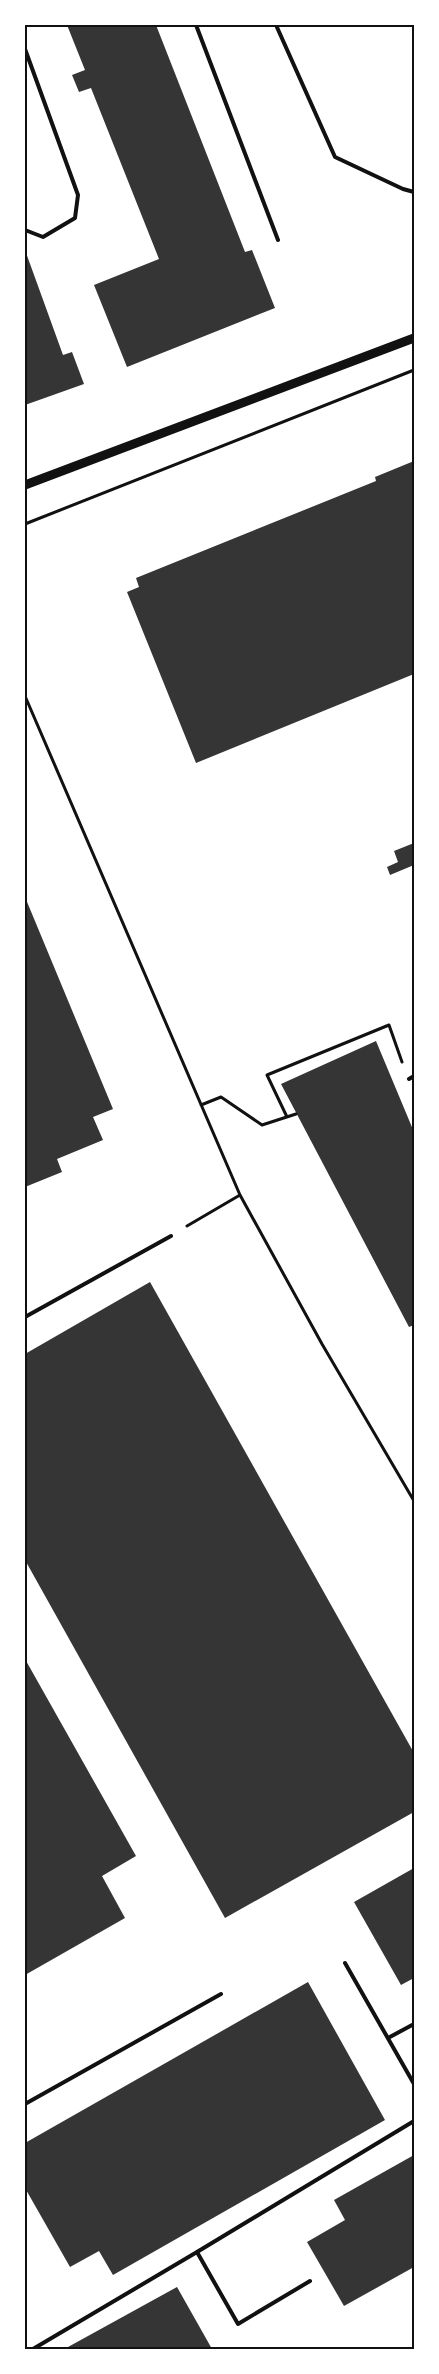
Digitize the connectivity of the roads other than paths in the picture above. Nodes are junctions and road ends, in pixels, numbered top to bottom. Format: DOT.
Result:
graph roads {
  1 [pos="196,25"];
  2 [pos="276,25"];
  3 [pos="25,49"];
  4 [pos="414,192"];
  5 [pos="25,230"];
  6 [pos="278,240"];
  7 [pos="414,338"];
  8 [pos="25,485"];
  9 [pos="414,1076"];
  10 [pos="408,1079"];
  11 [pos="171,1236"];
  12 [pos="25,1317"];
  13 [pos="345,1963"];
  14 [pos="221,1994"];
  15 [pos="414,2024"];
  16 [pos="388,2038"];
  17 [pos="414,2084"];
  18 [pos="25,2104"];
  19 [pos="414,2121"];
  20 [pos="197,2252"];
  21 [pos="310,2281"];
  22 [pos="34,2349"];
  1 -- 6 [label="lane"];
  2 -- 4 [label="lane"];
  3 -- 5 [label="lane"];
  7 -- 8 [label="street"];
  9 -- 10 [label="lane"];
  11 -- 12 [label="lane"];
  13 -- 16 [label="lane"];
  14 -- 18 [label="lane"];
  15 -- 16 [label="lane"];
  16 -- 17 [label="lane"];
  19 -- 20 [label="lane"];
  20 -- 21 [label="lane"];
  20 -- 22 [label="lane"];
}
